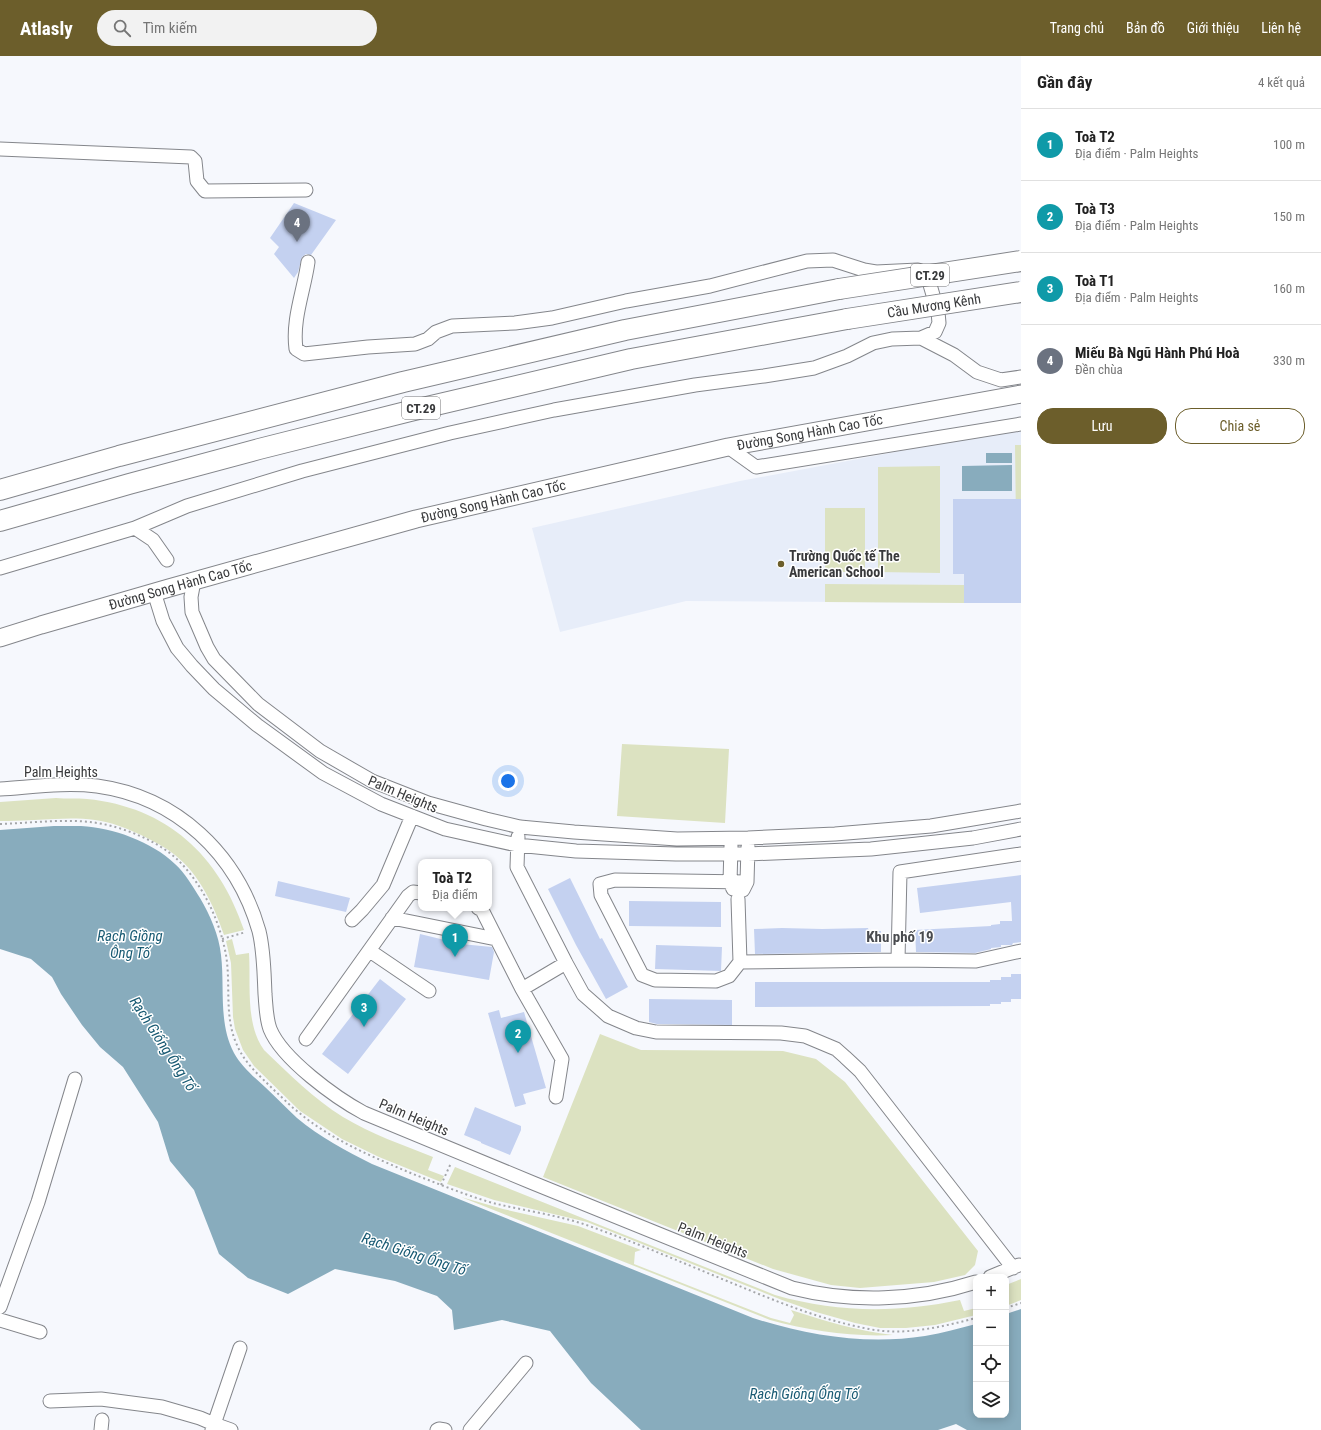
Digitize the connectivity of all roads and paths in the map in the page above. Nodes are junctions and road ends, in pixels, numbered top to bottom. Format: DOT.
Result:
graph roads {
  1 [pos="0,149"];
  2 [pos="306,190"];
  3 [pos="1021,261"];
  4 [pos="308,262"];
  5 [pos="1021,292"];
  6 [pos="921,338"];
  7 [pos="1021,377"];
  8 [pos="1021,394"];
  9 [pos="1021,424"];
  10 [pos="728,448"];
  11 [pos="0,490"];
  12 [pos="0,521"];
  13 [pos="135,528"];
  14 [pos="167,560"];
  15 [pos="0,568"];
  16 [pos="194,581"];
  17 [pos="154,592"];
  18 [pos="0,638"];
  19 [pos="0,788"];
  20 [pos="1021,810"];
  21 [pos="412,816"];
  22 [pos="0,824"];
  23 [pos="520,827"];
  24 [pos="1021,829"];
  25 [pos="731,838"];
  26 [pos="748,838"];
  27 [pos="517,845"];
  28 [pos="730,854"];
  29 [pos="748,854"];
  30 [pos="1021,854"];
  31 [pos="730,882"];
  32 [pos="747,882"];
  33 [pos="418,893"];
  34 [pos="738,899"];
  35 [pos="482,911"];
  36 [pos="392,918"];
  37 [pos="352,920"];
  38 [pos="246,932"];
  39 [pos="222,938"];
  40 [pos="496,939"];
  41 [pos="370,950"];
  42 [pos="1021,951"];
  43 [pos="898,960"];
  44 [pos="740,962"];
  45 [pos="566,964"];
  46 [pos="522,989"];
  47 [pos="429,991"];
  48 [pos="306,1039"];
  49 [pos="75,1079"];
  50 [pos="556,1097"];
  51 [pos="451,1163"];
  52 [pos="442,1185"];
  53 [pos="1017,1266"];
  54 [pos="997,1274"];
  55 [pos="973,1283"];
  56 [pos="1021,1303"];
  57 [pos="0,1307"];
  58 [pos="1009,1307"];
  59 [pos="973,1319"];
  60 [pos="0,1320"];
  61 [pos="40,1332"];
  62 [pos="240,1348"];
  63 [pos="526,1363"];
  64 [pos="50,1401"];
  65 [pos="213,1427"];
  66 [pos="231,1430"];
  67 [pos="437,1430"];
  68 [pos="445,1430"];
  69 [pos="470,1430"];
  1 -- 2 [label="street"];
  3 -- 11 [label="highway, CT.29, bridge"];
  4 -- 6 [label="street"];
  5 -- 12 [label="highway, Cầu Mương Kênh / CT.29, bridge"];
  6 -- 7 [label="street"];
  6 -- 13 [label="street"];
  8 -- 10 [label="main road, Đường Song Hành Cao Tốc"];
  9 -- 10 [label="street"];
  10 -- 16 [label="main road, Đường Song Hành Cao Tốc"];
  13 -- 14 [label="street"];
  13 -- 15 [label="street"];
  16 -- 17 [label="main road, Đường Song Hành Cao Tốc"];
  16 -- 23 [label="street, Palm Heights"];
  17 -- 18 [label="main road, Đường Song Hành Cao Tốc"];
  17 -- 21 [label="street, Palm Heights"];
  19 -- 55 [label="street, Palm Heights"];
  20 -- 26 [label="street, Palm Heights"];
  21 -- 27 [label="street, Palm Heights"];
  21 -- 37 [label="street"];
  22 -- 39 [label="path"];
  23 -- 25 [label="street, Palm Heights"];
  23 -- 27 [label="street"];
  24 -- 29 [label="street, Palm Heights"];
  25 -- 26 [label="street, Palm Heights"];
  25 -- 28 [label="street"];
  26 -- 29 [label="street"];
  27 -- 28 [label="street, Palm Heights"];
  27 -- 45 [label="street"];
  28 -- 29 [label="street, Palm Heights"];
  28 -- 31 [label="street"];
  29 -- 32 [label="street"];
  30 -- 43 [label="street"];
  31 -- 32 [label="street"];
  31 -- 34 [label="street"];
  31 -- 44 [label="street"];
  32 -- 34 [label="street"];
  33 -- 36 [label="street"];
  34 -- 44 [label="street"];
  35 -- 40 [label="street"];
  36 -- 40 [label="street"];
  36 -- 41 [label="street"];
  38 -- 39 [label="path"];
  39 -- 52 [label="path"];
  40 -- 46 [label="street"];
  41 -- 47 [label="street"];
  41 -- 48 [label="street"];
  42 -- 43 [label="street"];
  43 -- 44 [label="street"];
  45 -- 46 [label="street"];
  45 -- 53 [label="street"];
  46 -- 50 [label="street"];
  49 -- 57 [label="street"];
  51 -- 52 [label="path"];
  52 -- 59 [label="path"];
  53 -- 54 [label="street"];
  56 -- 58 [label="path"];
  60 -- 61 [label="street"];
  62 -- 65 [label="street"];
  63 -- 69 [label="street"];
  64 -- 65 [label="street"];
  65 -- 66 [label="street"];
  67 -- 68 [label="street"];
}
